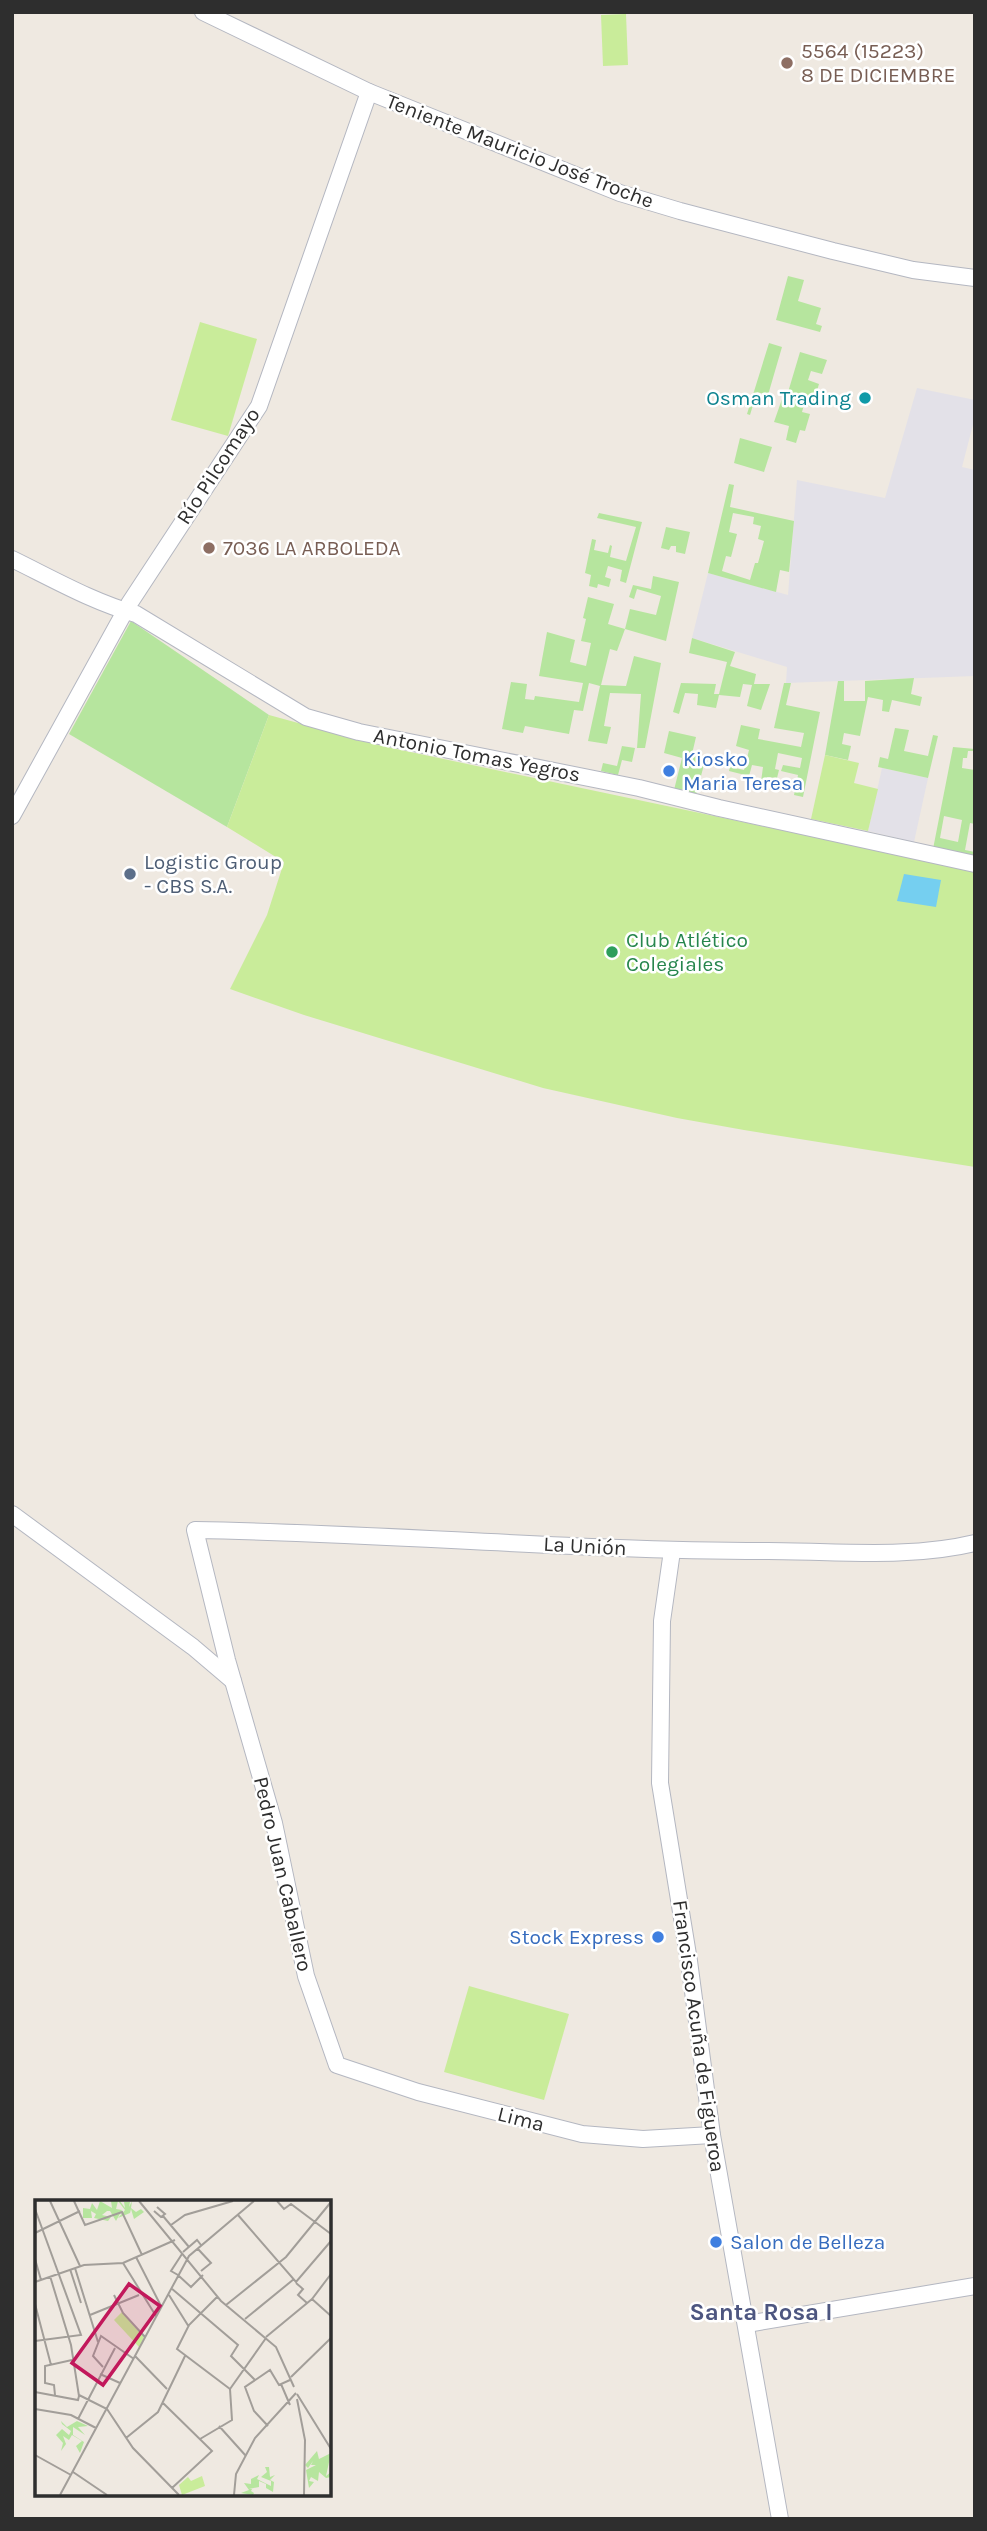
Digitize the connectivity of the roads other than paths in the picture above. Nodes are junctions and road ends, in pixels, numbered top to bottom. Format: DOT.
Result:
graph roads {
  1 [pos="203,12"];
  2 [pos="369,92"];
  3 [pos="975,278"];
  4 [pos="12,559"];
  5 [pos="124,612"];
  6 [pos="12,816"];
  7 [pos="975,864"];
  8 [pos="12,1514"];
  9 [pos="195,1530"];
  10 [pos="975,1543"];
  11 [pos="672,1550"];
  12 [pos="233,1681"];
  13 [pos="337,2065"];
  14 [pos="712,2135"];
  15 [pos="975,2286"];
  16 [pos="747,2324"];
  17 [pos="780,2519"];
  1 -- 2 [label="street, Teniente Mauricio José Troche"];
  2 -- 3 [label="street, Teniente Mauricio José Troche"];
  2 -- 5 [label="street, Río Pilcomayo"];
  4 -- 5 [label="street, Antonio Tomas Yegros"];
  5 -- 6 [label="street, Río Pilcomayo"];
  5 -- 7 [label="street, Antonio Tomas Yegros"];
  8 -- 12 [label="street"];
  9 -- 11 [label="street, La Unión"];
  9 -- 12 [label="street, Pedro Juan Caballero"];
  10 -- 11 [label="street, La Unión"];
  11 -- 14 [label="street, Francisco Acuña de Figueroa"];
  12 -- 13 [label="street, Pedro Juan Caballero"];
  13 -- 14 [label="street, Lima"];
  14 -- 16 [label="street, Francisco Acuña de Figueroa"];
  15 -- 16 [label="street"];
  16 -- 17 [label="street, Francisco Acuña de Figueroa"];
}
